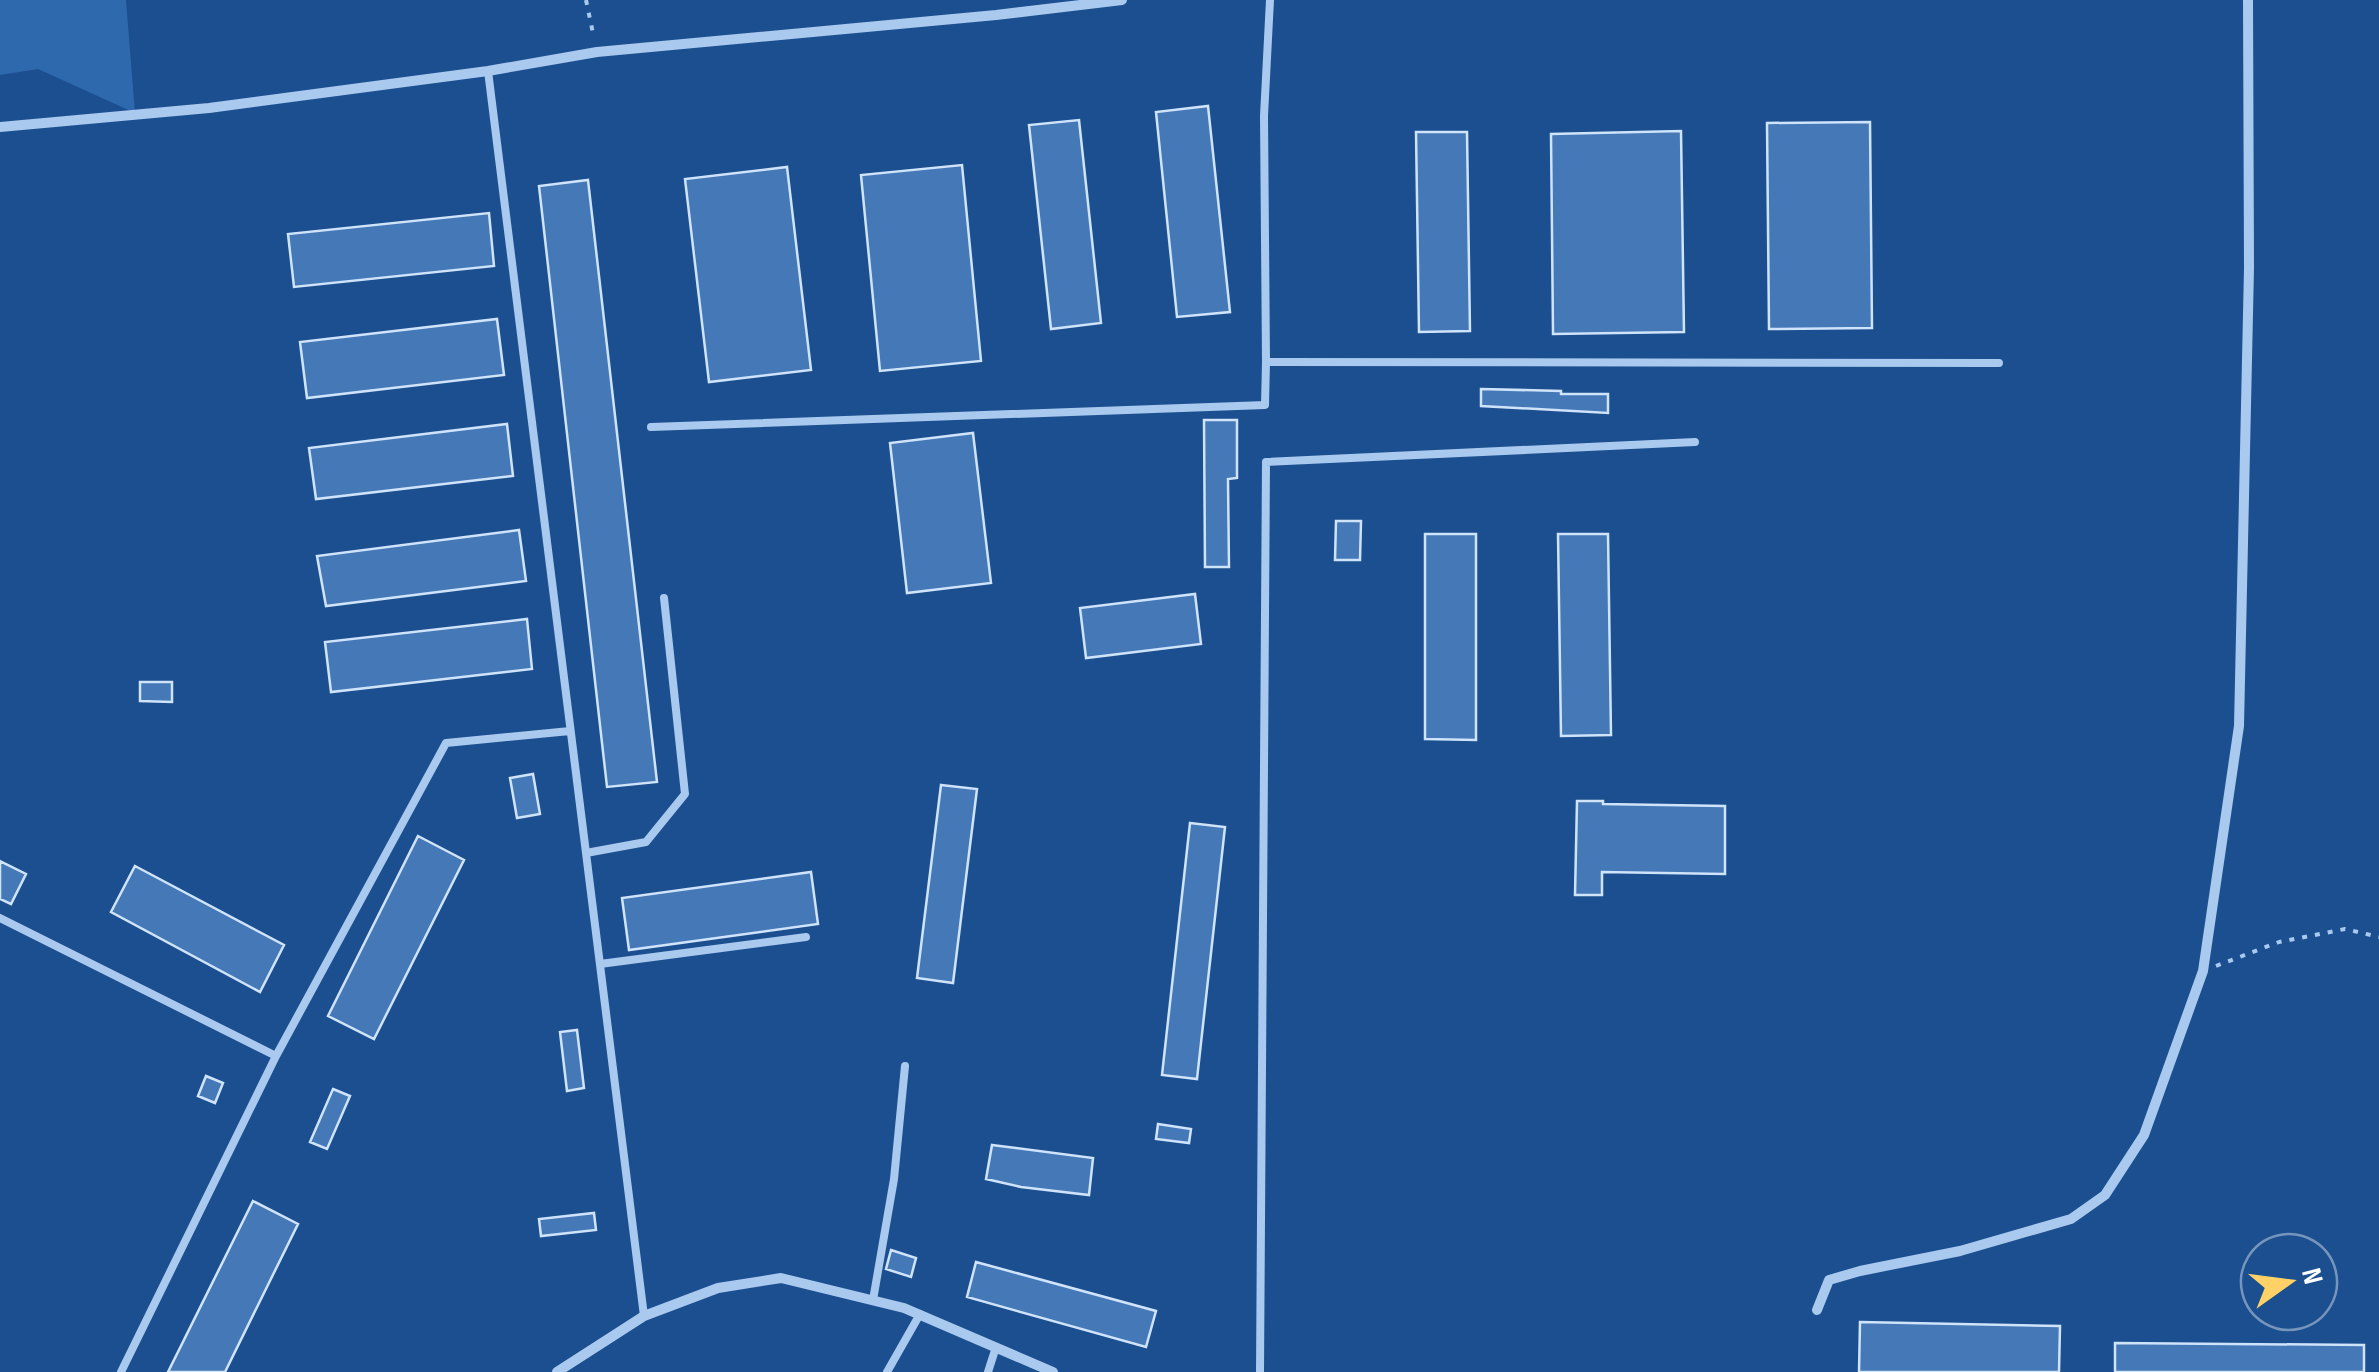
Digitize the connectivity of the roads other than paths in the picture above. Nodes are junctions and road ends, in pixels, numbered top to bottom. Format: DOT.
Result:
graph roads {
  1 [pos="1122,0"];
  2 [pos="1270,0"];
  3 [pos="2248,0"];
  4 [pos="488,71"];
  5 [pos="0,127"];
  6 [pos="1266,362"];
  7 [pos="1999,363"];
  8 [pos="651,428"];
  9 [pos="1695,442"];
  10 [pos="664,598"];
  11 [pos="570,730"];
  12 [pos="586,853"];
  13 [pos="0,918"];
  14 [pos="806,937"];
  15 [pos="600,964"];
  16 [pos="276,1056"];
  17 [pos="905,1066"];
  18 [pos="873,1300"];
  19 [pos="1817,1310"];
  20 [pos="920,1314"];
  21 [pos="644,1316"];
  22 [pos="996,1347"];
  23 [pos="121,1372"];
  24 [pos="557,1372"];
  25 [pos="887,1372"];
  26 [pos="988,1372"];
  27 [pos="1053,1372"];
  28 [pos="1260,1372"];
  1 -- 4 [label="street"];
  2 -- 6 [label="lane"];
  3 -- 19 [label="street"];
  4 -- 5 [label="street"];
  4 -- 11 [label="lane"];
  6 -- 7 [label="lane"];
  6 -- 8 [label="lane"];
  9 -- 28 [label="lane"];
  10 -- 12 [label="lane"];
  11 -- 12 [label="lane"];
  11 -- 16 [label="lane"];
  12 -- 15 [label="lane"];
  13 -- 16 [label="lane"];
  14 -- 15 [label="lane"];
  15 -- 21 [label="lane"];
  16 -- 23 [label="lane"];
  17 -- 18 [label="lane"];
  18 -- 20 [label="street"];
  18 -- 21 [label="street"];
  20 -- 22 [label="street"];
  20 -- 25 [label="lane"];
  21 -- 24 [label="street"];
  22 -- 26 [label="lane"];
  22 -- 27 [label="street"];
}
